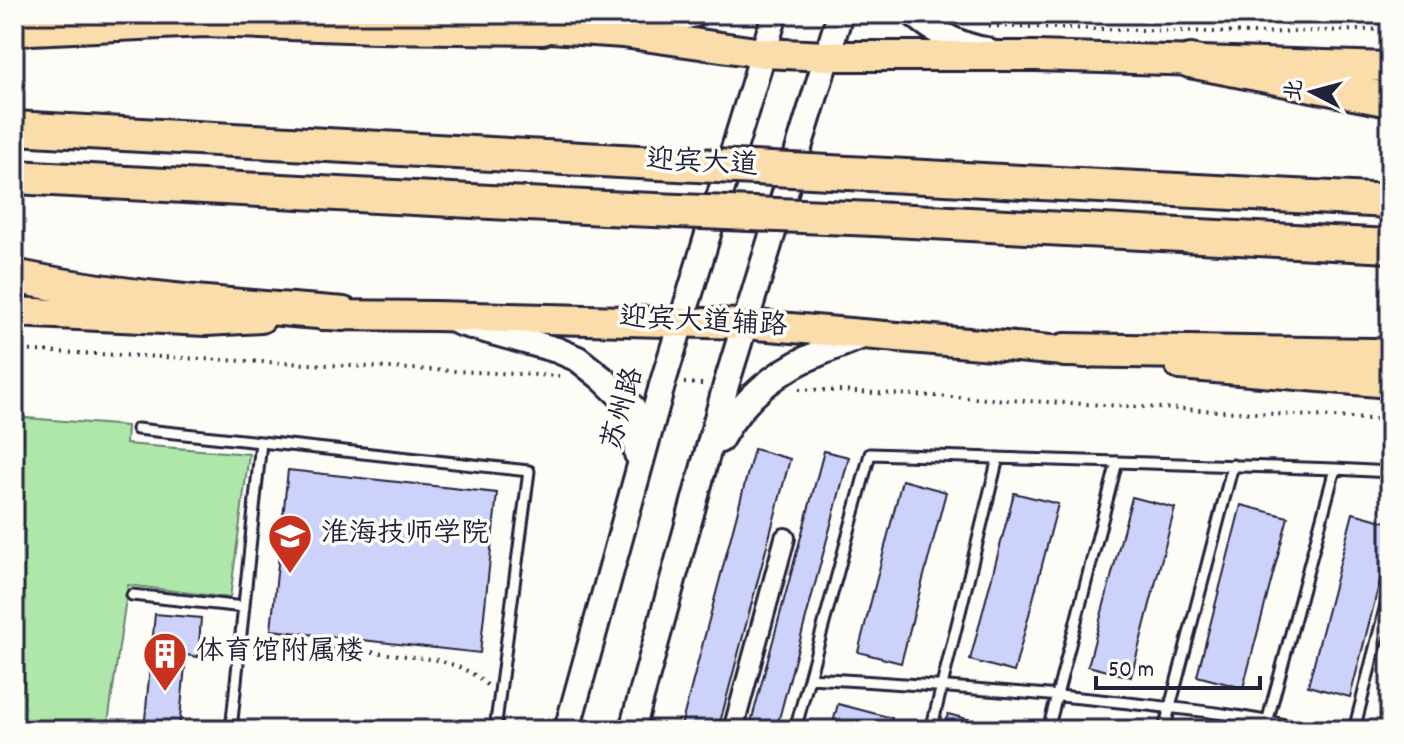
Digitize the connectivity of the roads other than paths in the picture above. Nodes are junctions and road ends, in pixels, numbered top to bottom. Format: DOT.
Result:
graph roads {
  1 [pos="428,14"];
  2 [pos="695,14"];
  3 [pos="775,14"];
  4 [pos="840,14"];
  5 [pos="918,17"];
  6 [pos="542,28"];
  7 [pos="14,30"];
  8 [pos="623,33"];
  9 [pos="763,53"];
  10 [pos="827,56"];
  11 [pos="1036,56"];
  12 [pos="1190,61"];
  13 [pos="1390,67"];
  14 [pos="1390,100"];
  15 [pos="14,128"];
  16 [pos="14,177"];
  17 [pos="1390,201"];
  18 [pos="1390,246"];
  19 [pos="14,276"];
  20 [pos="14,312"];
  21 [pos="343,314"];
  22 [pos="435,316"];
  23 [pos="681,321"];
  24 [pos="744,324"];
  25 [pos="868,334"];
  26 [pos="1065,350"];
  27 [pos="1390,353"];
  28 [pos="1390,383"];
  29 [pos="137,429"];
  30 [pos="261,442"];
  31 [pos="998,458"];
  32 [pos="1117,462"];
  33 [pos="1233,465"];
  34 [pos="1335,469"];
  35 [pos="703,470"];
  36 [pos="1390,472"];
  37 [pos="638,474"];
  38 [pos="785,538"];
  39 [pos="1390,589"];
  40 [pos="132,595"];
  41 [pos="244,607"];
  42 [pos="809,678"];
  43 [pos="942,685"];
  44 [pos="1057,695"];
  45 [pos="1170,707"];
  46 [pos="1266,725"];
  47 [pos="231,730"];
  48 [pos="495,730"];
  49 [pos="567,730"];
  50 [pos="632,730"];
  51 [pos="733,730"];
  52 [pos="795,730"];
  53 [pos="931,730"];
  54 [pos="1048,730"];
  55 [pos="1164,730"];
  56 [pos="1306,730"];
  57 [pos="1354,730"];
  1 -- 6 [label="main road"];
  2 -- 8 [label="main road"];
  3 -- 9 [label="main road, 苏州路"];
  4 -- 10 [label="main road"];
  5 -- 11 [label="main road"];
  6 -- 7 [label="highway"];
  6 -- 8 [label="main road"];
  8 -- 9 [label="main road"];
  9 -- 10 [label="main road"];
  9 -- 23 [label="main road, 苏州路"];
  10 -- 11 [label="main road"];
  10 -- 24 [label="main road"];
  11 -- 12 [label="main road"];
  12 -- 13 [label="main road"];
  12 -- 14 [label="highway"];
  15 -- 17 [label="highway, 迎宾大道, bridge"];
  16 -- 18 [label="highway, 迎宾大道, bridge"];
  19 -- 21 [label="highway"];
  20 -- 21 [label="main road, 迎宾大道辅路"];
  21 -- 22 [label="main road, 迎宾大道辅路"];
  22 -- 23 [label="main road, 迎宾大道辅路"];
  22 -- 37 [label="main road"];
  23 -- 24 [label="main road, 迎宾大道辅路"];
  23 -- 37 [label="main road, 苏州路"];
  24 -- 25 [label="main road, 迎宾大道辅路"];
  24 -- 35 [label="main road"];
  25 -- 26 [label="main road, 迎宾大道辅路"];
  25 -- 35 [label="main road"];
  26 -- 27 [label="highway"];
  26 -- 28 [label="main road, 迎宾大道辅路"];
  29 -- 30 [label="lane"];
  30 -- 41 [label="lane"];
  30 -- 48 [label="lane"];
  31 -- 32 [label="lane"];
  31 -- 42 [label="lane"];
  31 -- 43 [label="lane"];
  32 -- 33 [label="lane"];
  32 -- 44 [label="lane"];
  33 -- 34 [label="lane"];
  33 -- 45 [label="lane"];
  34 -- 36 [label="lane"];
  34 -- 46 [label="lane"];
  35 -- 50 [label="main road"];
  37 -- 49 [label="main road, 苏州路"];
  38 -- 51 [label="street"];
  39 -- 57 [label="lane"];
  40 -- 41 [label="lane"];
  41 -- 47 [label="lane"];
  42 -- 43 [label="lane"];
  42 -- 52 [label="lane"];
  43 -- 44 [label="lane"];
  43 -- 53 [label="lane"];
  44 -- 45 [label="lane"];
  44 -- 54 [label="lane"];
  45 -- 46 [label="lane"];
  45 -- 55 [label="lane"];
  46 -- 56 [label="lane"];
}
